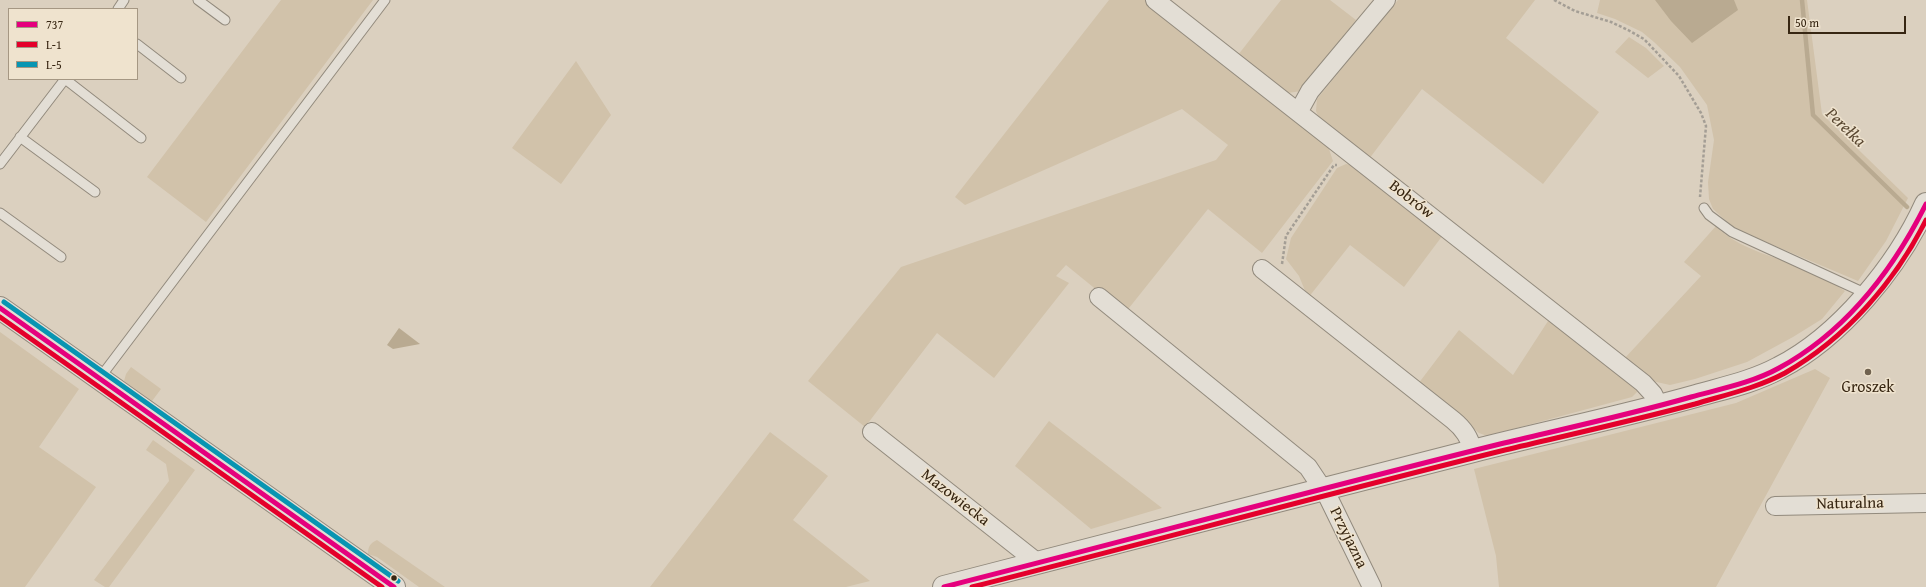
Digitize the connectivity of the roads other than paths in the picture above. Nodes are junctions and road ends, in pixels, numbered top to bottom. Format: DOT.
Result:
graph roads {
  1 [pos="198,0"];
  2 [pos="385,0"];
  3 [pos="1155,0"];
  4 [pos="1386,0"];
  5 [pos="225,20"];
  6 [pos="138,45"];
  7 [pos="181,78"];
  8 [pos="64,80"];
  9 [pos="66,80"];
  10 [pos="1299,111"];
  11 [pos="20,137"];
  12 [pos="141,138"];
  13 [pos="0,164"];
  14 [pos="95,192"];
  15 [pos="1926,204"];
  16 [pos="1704,208"];
  17 [pos="0,213"];
  18 [pos="61,257"];
  19 [pos="1262,269"];
  20 [pos="1868,294"];
  21 [pos="1099,297"];
  22 [pos="0,308"];
  23 [pos="99,379"];
  24 [pos="1659,406"];
  25 [pos="872,432"];
  26 [pos="1473,451"];
  27 [pos="1324,490"];
  28 [pos="1926,503"];
  29 [pos="1775,506"];
  30 [pos="1038,563"];
  31 [pos="394,587"];
  32 [pos="944,587"];
  33 [pos="1372,587"];
  1 -- 5 [label="lane"];
  2 -- 23 [label="lane"];
  3 -- 10 [label="street, Bobrów"];
  4 -- 10 [label="street"];
  6 -- 7 [label="lane"];
  8 -- 11 [label="lane"];
  9 -- 12 [label="lane"];
  10 -- 24 [label="street, Bobrów"];
  11 -- 13 [label="lane"];
  11 -- 14 [label="lane"];
  15 -- 20 [label="street"];
  16 -- 20 [label="lane"];
  17 -- 18 [label="lane"];
  19 -- 26 [label="street"];
  20 -- 24 [label="street"];
  21 -- 27 [label="street, Przyjazna"];
  22 -- 23 [label="street"];
  23 -- 31 [label="street"];
  24 -- 26 [label="street"];
  25 -- 30 [label="street, Mazowiecka"];
  26 -- 27 [label="street"];
  27 -- 30 [label="street"];
  27 -- 33 [label="street, Przyjazna"];
  28 -- 29 [label="street, Naturalna"];
  30 -- 32 [label="street"];
}
